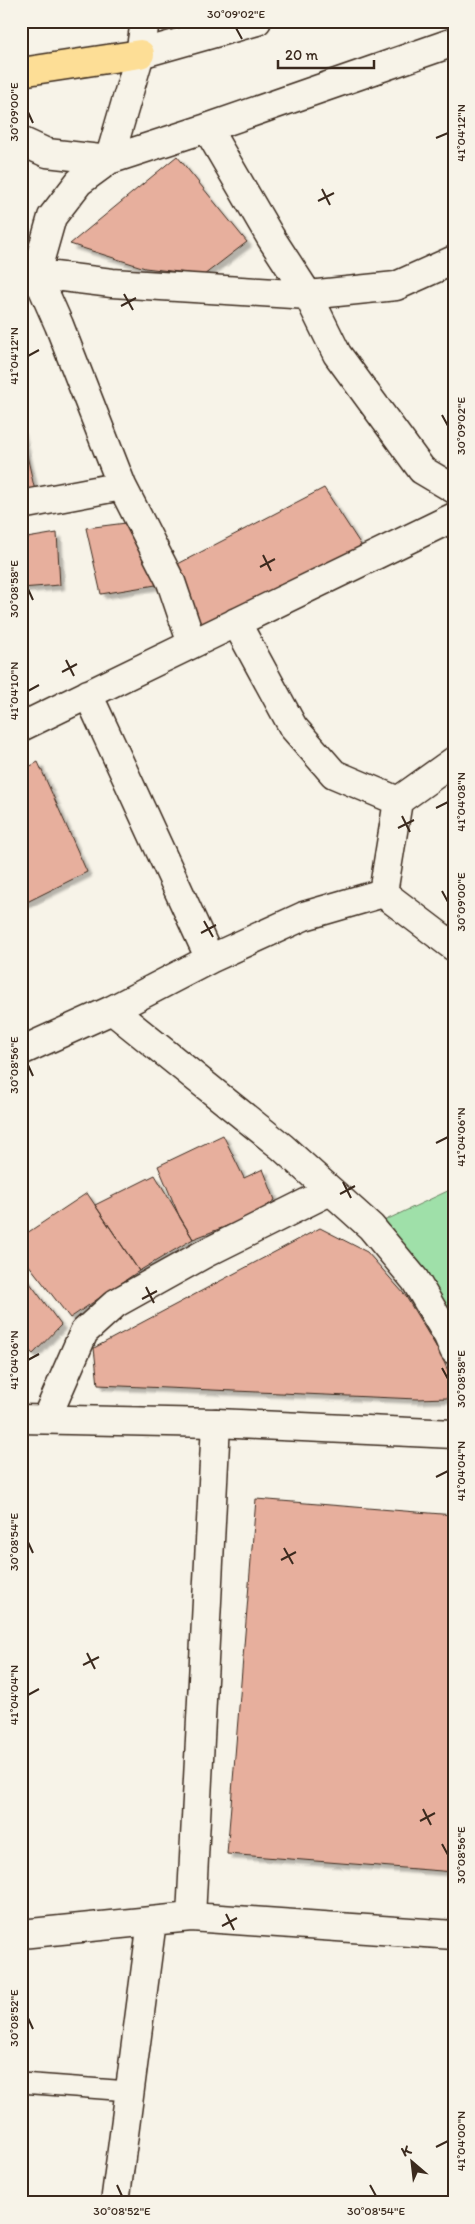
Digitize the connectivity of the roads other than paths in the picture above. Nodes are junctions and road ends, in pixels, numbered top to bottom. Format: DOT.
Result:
graph roads {
  1 [pos="145,21"];
  2 [pos="257,21"];
  3 [pos="454,42"];
  4 [pos="140,54"];
  5 [pos="21,72"];
  6 [pos="207,128"];
  7 [pos="21,141"];
  8 [pos="109,160"];
  9 [pos="454,260"];
  10 [pos="26,276"];
  11 [pos="308,295"];
  12 [pos="122,486"];
  13 [pos="454,490"];
  14 [pos="21,505"];
  15 [pos="454,517"];
  16 [pos="236,622"];
  17 [pos="192,644"];
  18 [pos="88,694"];
  19 [pos="21,727"];
  20 [pos="454,761"];
  21 [pos="398,800"];
  22 [pos="384,893"];
  23 [pos="454,947"];
  24 [pos="210,959"];
  25 [pos="112,1010"];
  26 [pos="21,1051"];
  27 [pos="330,1191"];
  28 [pos="454,1350"];
  29 [pos="34,1419"];
  30 [pos="216,1422"];
  31 [pos="454,1434"];
  32 [pos="190,1917"];
  33 [pos="152,1921"];
  34 [pos="21,1934"];
  35 [pos="454,1935"];
  36 [pos="21,2083"];
  37 [pos="129,2091"];
  38 [pos="115,2203"];
  1 -- 4 [label="street"];
  2 -- 4 [label="street"];
  3 -- 6 [label="street"];
  4 -- 5 [label="main road"];
  4 -- 8 [label="street"];
  6 -- 8 [label="street"];
  6 -- 11 [label="street"];
  7 -- 8 [label="street"];
  8 -- 10 [label="street"];
  9 -- 11 [label="street"];
  10 -- 11 [label="street"];
  10 -- 12 [label="street"];
  11 -- 13 [label="street"];
  12 -- 14 [label="street"];
  12 -- 17 [label="street"];
  15 -- 16 [label="street"];
  16 -- 17 [label="street"];
  16 -- 21 [label="street"];
  17 -- 18 [label="street"];
  18 -- 19 [label="street"];
  18 -- 24 [label="street"];
  20 -- 21 [label="street"];
  21 -- 22 [label="street"];
  22 -- 23 [label="street"];
  22 -- 24 [label="street"];
  24 -- 25 [label="street"];
  25 -- 26 [label="street"];
  25 -- 27 [label="street"];
  27 -- 28 [label="street"];
  27 -- 29 [label="street"];
  29 -- 30 [label="street"];
  30 -- 31 [label="street"];
  30 -- 32 [label="street"];
  32 -- 33 [label="street"];
  32 -- 35 [label="street"];
  33 -- 34 [label="street"];
  33 -- 37 [label="street"];
  36 -- 37 [label="lane"];
  37 -- 38 [label="street"];
}
